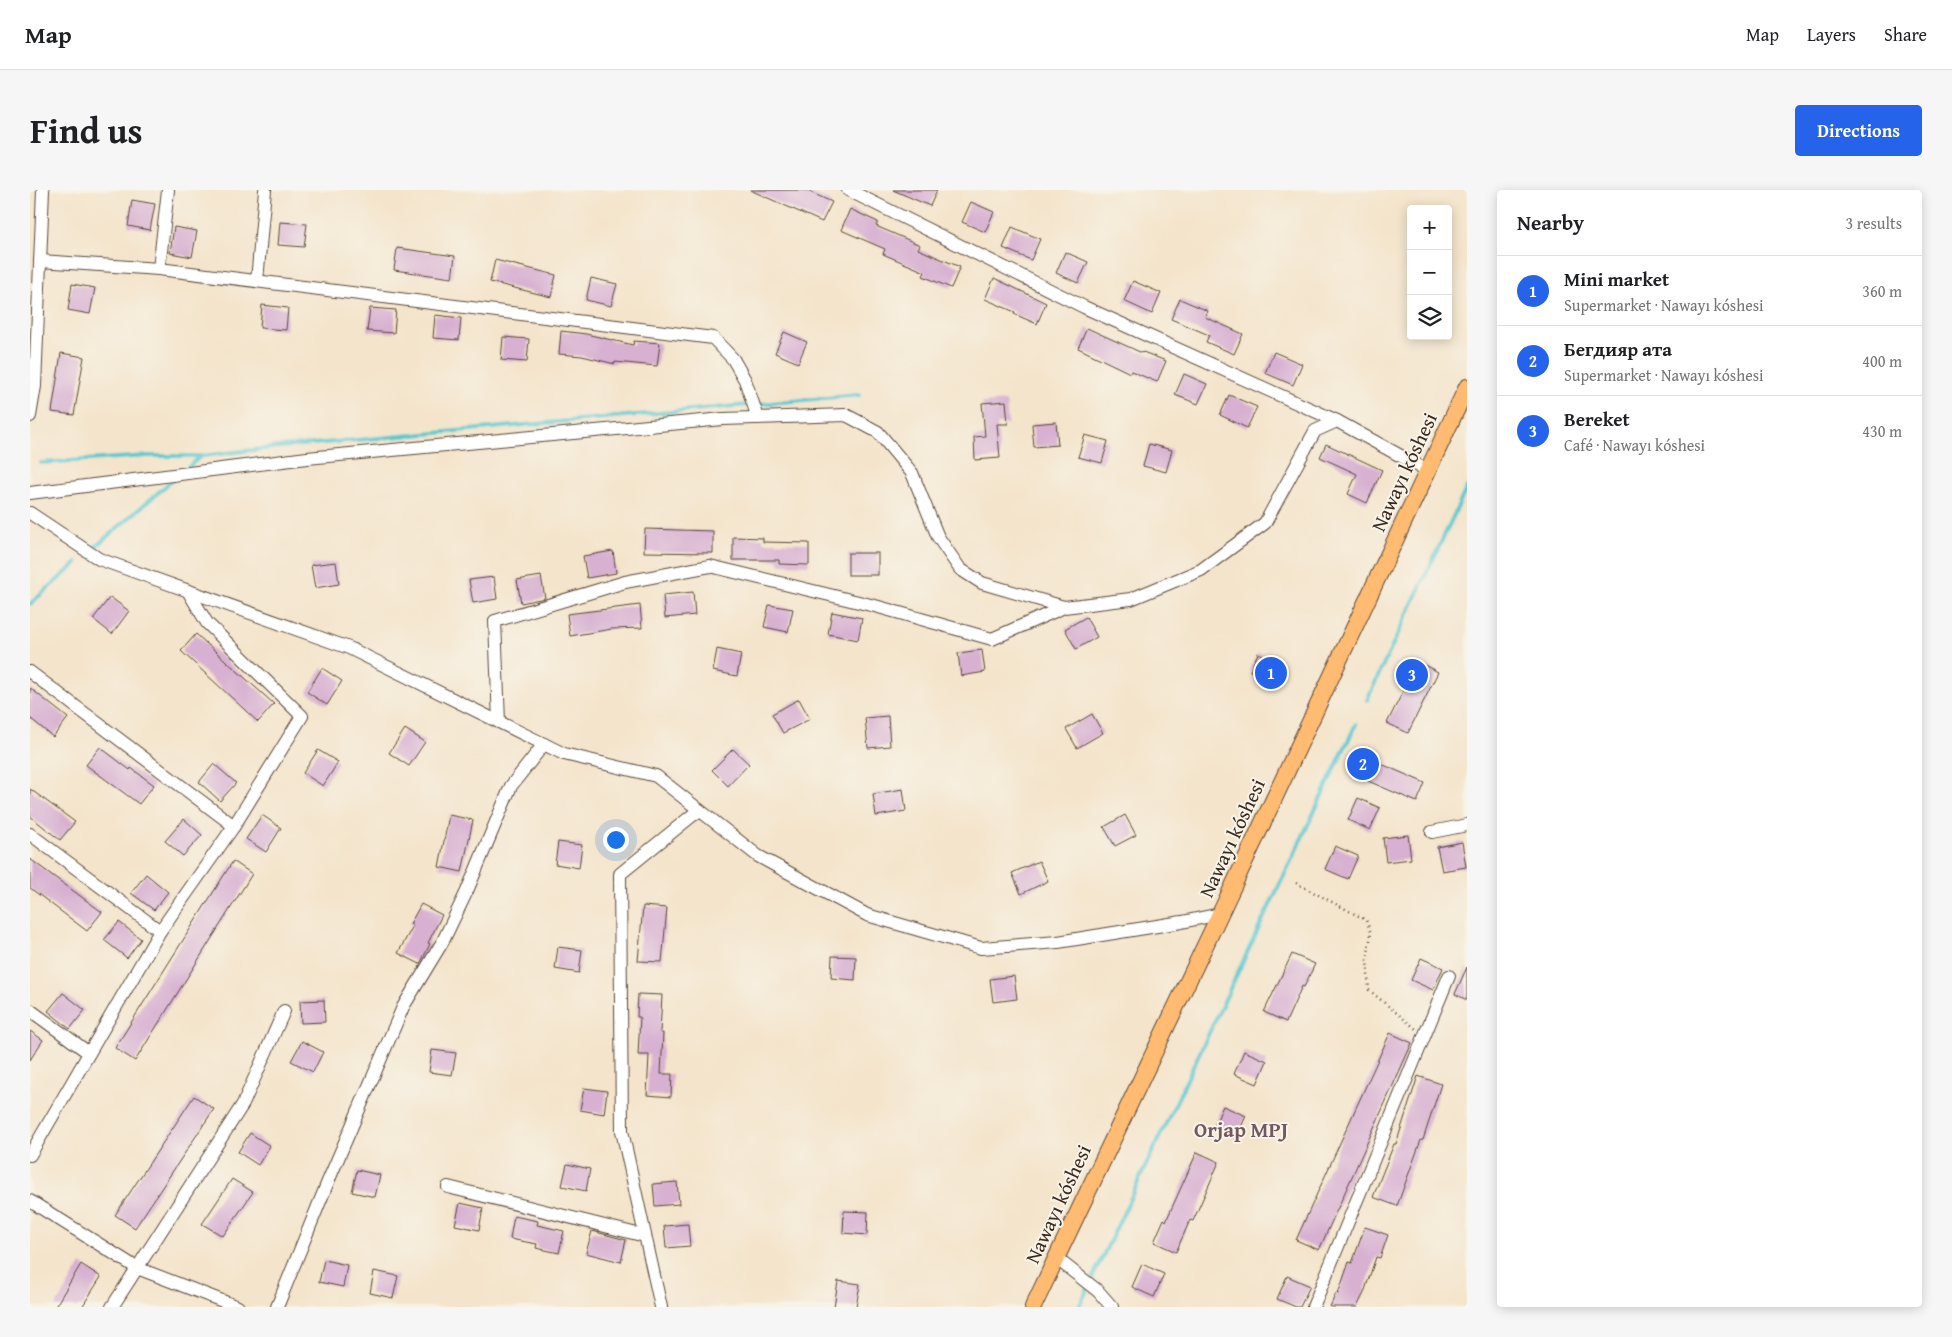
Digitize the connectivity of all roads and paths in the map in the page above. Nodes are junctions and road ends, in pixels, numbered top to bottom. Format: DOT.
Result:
graph roads {
  1 [pos="42,190"];
  2 [pos="168,190"];
  3 [pos="264,190"];
  4 [pos="848,190"];
  5 [pos="40,261"];
  6 [pos="159,269"];
  7 [pos="257,281"];
  8 [pos="1467,387"];
  9 [pos="30,416"];
  10 [pos="758,418"];
  11 [pos="1337,421"];
  12 [pos="1428,471"];
  13 [pos="30,493"];
  14 [pos="30,513"];
  15 [pos="188,591"];
  16 [pos="1064,608"];
  17 [pos="30,672"];
  18 [pos="499,722"];
  19 [pos="544,744"];
  20 [pos="699,810"];
  21 [pos="1467,825"];
  22 [pos="234,826"];
  23 [pos="1432,832"];
  24 [pos="30,834"];
  25 [pos="1296,883"];
  26 [pos="1220,914"];
  27 [pos="160,931"];
  28 [pos="1449,976"];
  29 [pos="30,1010"];
  30 [pos="284,1011"];
  31 [pos="1424,1036"];
  32 [pos="89,1053"];
  33 [pos="30,1155"];
  34 [pos="448,1187"];
  35 [pos="30,1201"];
  36 [pos="645,1236"];
  37 [pos="1056,1258"];
  38 [pos="137,1268"];
  39 [pos="112,1307"];
  40 [pos="238,1307"];
  41 [pos="276,1307"];
  42 [pos="661,1307"];
  43 [pos="1033,1307"];
  44 [pos="1112,1307"];
  45 [pos="1312,1307"];
  1 -- 5 [label="street"];
  2 -- 6 [label="street"];
  3 -- 7 [label="street"];
  4 -- 11 [label="street"];
  5 -- 6 [label="street"];
  5 -- 9 [label="street"];
  6 -- 7 [label="street"];
  7 -- 10 [label="street"];
  8 -- 12 [label="main road, Nawayı kóshesi"];
  10 -- 13 [label="street"];
  10 -- 16 [label="street"];
  11 -- 12 [label="street"];
  11 -- 16 [label="street"];
  12 -- 26 [label="main road, Nawayı kóshesi"];
  14 -- 15 [label="street"];
  15 -- 18 [label="street"];
  15 -- 22 [label="street"];
  16 -- 18 [label="street"];
  17 -- 22 [label="street"];
  18 -- 19 [label="street"];
  19 -- 20 [label="street"];
  19 -- 41 [label="street"];
  20 -- 26 [label="street"];
  20 -- 36 [label="street"];
  21 -- 23 [label="street"];
  22 -- 27 [label="street"];
  24 -- 27 [label="street"];
  25 -- 31 [label="path"];
  26 -- 37 [label="main road, Nawayı kóshesi"];
  27 -- 32 [label="street"];
  28 -- 31 [label="street"];
  29 -- 32 [label="street"];
  30 -- 38 [label="street"];
  31 -- 45 [label="street"];
  32 -- 33 [label="street"];
  34 -- 36 [label="street"];
  35 -- 38 [label="street"];
  36 -- 42 [label="street"];
  37 -- 43 [label="main road, Nawayı kóshesi"];
  37 -- 44 [label="street"];
  38 -- 39 [label="street"];
  38 -- 40 [label="street"];
}
